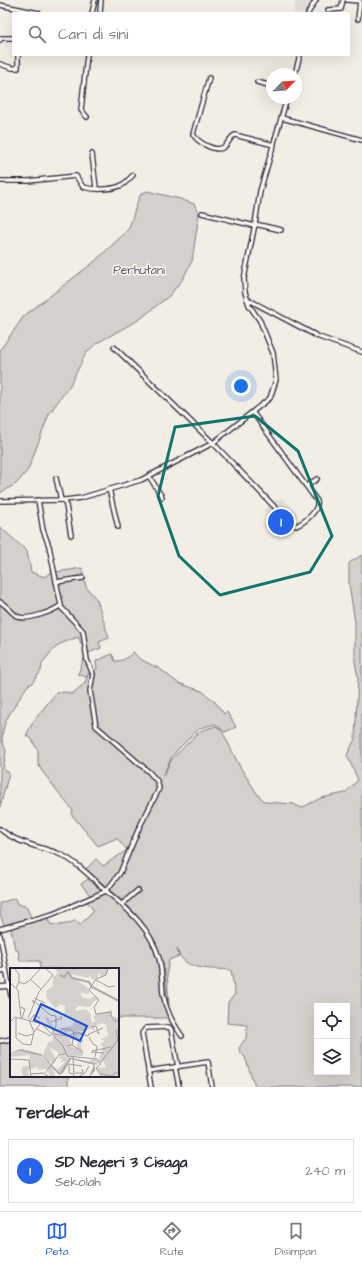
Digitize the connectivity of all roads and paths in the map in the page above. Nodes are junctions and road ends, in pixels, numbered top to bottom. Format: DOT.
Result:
graph roads {
  1 [pos="95,0"];
  2 [pos="101,0"];
  3 [pos="316,0"];
  4 [pos="343,0"];
  5 [pos="347,0"];
  6 [pos="360,1"];
  7 [pos="0,5"];
  8 [pos="328,10"];
  9 [pos="34,12"];
  10 [pos="92,12"];
  11 [pos="100,12"];
  12 [pos="309,12"];
  13 [pos="358,18"];
  14 [pos="12,38"];
  15 [pos="0,40"];
  16 [pos="18,56"];
  17 [pos="86,56"];
  18 [pos="300,56"];
  19 [pos="0,64"];
  20 [pos="297,68"];
  21 [pos="209,78"];
  22 [pos="257,82"];
  23 [pos="266,84"];
  24 [pos="286,104"];
  25 [pos="87,117"];
  26 [pos="282,118"];
  27 [pos="362,140"];
  28 [pos="274,144"];
  29 [pos="92,154"];
  30 [pos="132,175"];
  31 [pos="0,181"];
  32 [pos="96,188"];
  33 [pos="202,213"];
  34 [pos="255,225"];
  35 [pos="281,230"];
  36 [pos="247,299"];
  37 [pos="114,347"];
  38 [pos="362,352"];
  39 [pos="253,413"];
  40 [pos="213,443"];
  41 [pos="149,476"];
  42 [pos="56,478"];
  43 [pos="317,478"];
  44 [pos="308,485"];
  45 [pos="109,489"];
  46 [pos="162,497"];
  47 [pos="38,500"];
  48 [pos="63,500"];
  49 [pos="0,501"];
  50 [pos="118,527"];
  51 [pos="71,535"];
  52 [pos="83,578"];
  53 [pos="56,582"];
  54 [pos="0,602"];
  55 [pos="60,606"];
  56 [pos="0,829"];
  57 [pos="138,890"];
  58 [pos="106,891"];
  59 [pos="122,904"];
  60 [pos="0,930"];
  61 [pos="0,935"];
  62 [pos="1,951"];
  63 [pos="6,970"];
  64 [pos="0,971"];
  65 [pos="9,986"];
  66 [pos="0,987"];
  67 [pos="10,991"];
  68 [pos="182,1036"];
  69 [pos="10,1039"];
  70 [pos="0,1041"];
  71 [pos="176,1067"];
  72 [pos="148,1072"];
  73 [pos="151,1087"];
  74 [pos="178,1087"];
  75 [pos="212,1087"];
  1 -- 10 [label="street"];
  2 -- 11 [label="street"];
  3 -- 12 [label="street"];
  4 -- 8 [label="street"];
  5 -- 6 [label="street"];
  6 -- 13 [label="street"];
  7 -- 9 [label="street"];
  14 -- 15 [label="street"];
  16 -- 19 [label="street"];
  17 -- 25 [label="street"];
  18 -- 20 [label="street"];
  21 -- 28 [label="street"];
  22 -- 23 [label="street"];
  24 -- 26 [label="street"];
  26 -- 27 [label="street"];
  26 -- 28 [label="street"];
  28 -- 34 [label="street"];
  29 -- 32 [label="street"];
  30 -- 32 [label="street"];
  31 -- 32 [label="street"];
  33 -- 34 [label="street"];
  34 -- 35 [label="street"];
  34 -- 36 [label="street"];
  36 -- 38 [label="street"];
  36 -- 39 [label="street"];
  37 -- 40 [label="street"];
  39 -- 40 [label="street"];
  39 -- 44 [label="street"];
  40 -- 41 [label="street"];
  40 -- 44 [label="street"];
  41 -- 45 [label="street"];
  41 -- 46 [label="street"];
  42 -- 48 [label="street"];
  43 -- 44 [label="street"];
  45 -- 48 [label="street"];
  45 -- 50 [label="street"];
  47 -- 48 [label="street"];
  47 -- 49 [label="street"];
  47 -- 53 [label="street"];
  48 -- 51 [label="street"];
  52 -- 53 [label="street"];
  53 -- 55 [label="street"];
  54 -- 55 [label="street"];
  55 -- 58 [label="street"];
  56 -- 58 [label="street"];
  57 -- 59 [label="street"];
  58 -- 59 [label="street"];
  58 -- 60 [label="street"];
  59 -- 68 [label="street"];
  61 -- 62 [label="street"];
  62 -- 63 [label="street"];
  63 -- 64 [label="street"];
  63 -- 65 [label="street"];
  65 -- 66 [label="street"];
  65 -- 67 [label="street"];
  69 -- 70 [label="street"];
  71 -- 72 [label="street"];
  71 -- 72 [label="street"];
  71 -- 74 [label="street"];
  71 -- 75 [label="street"];
  72 -- 73 [label="street"];
}
